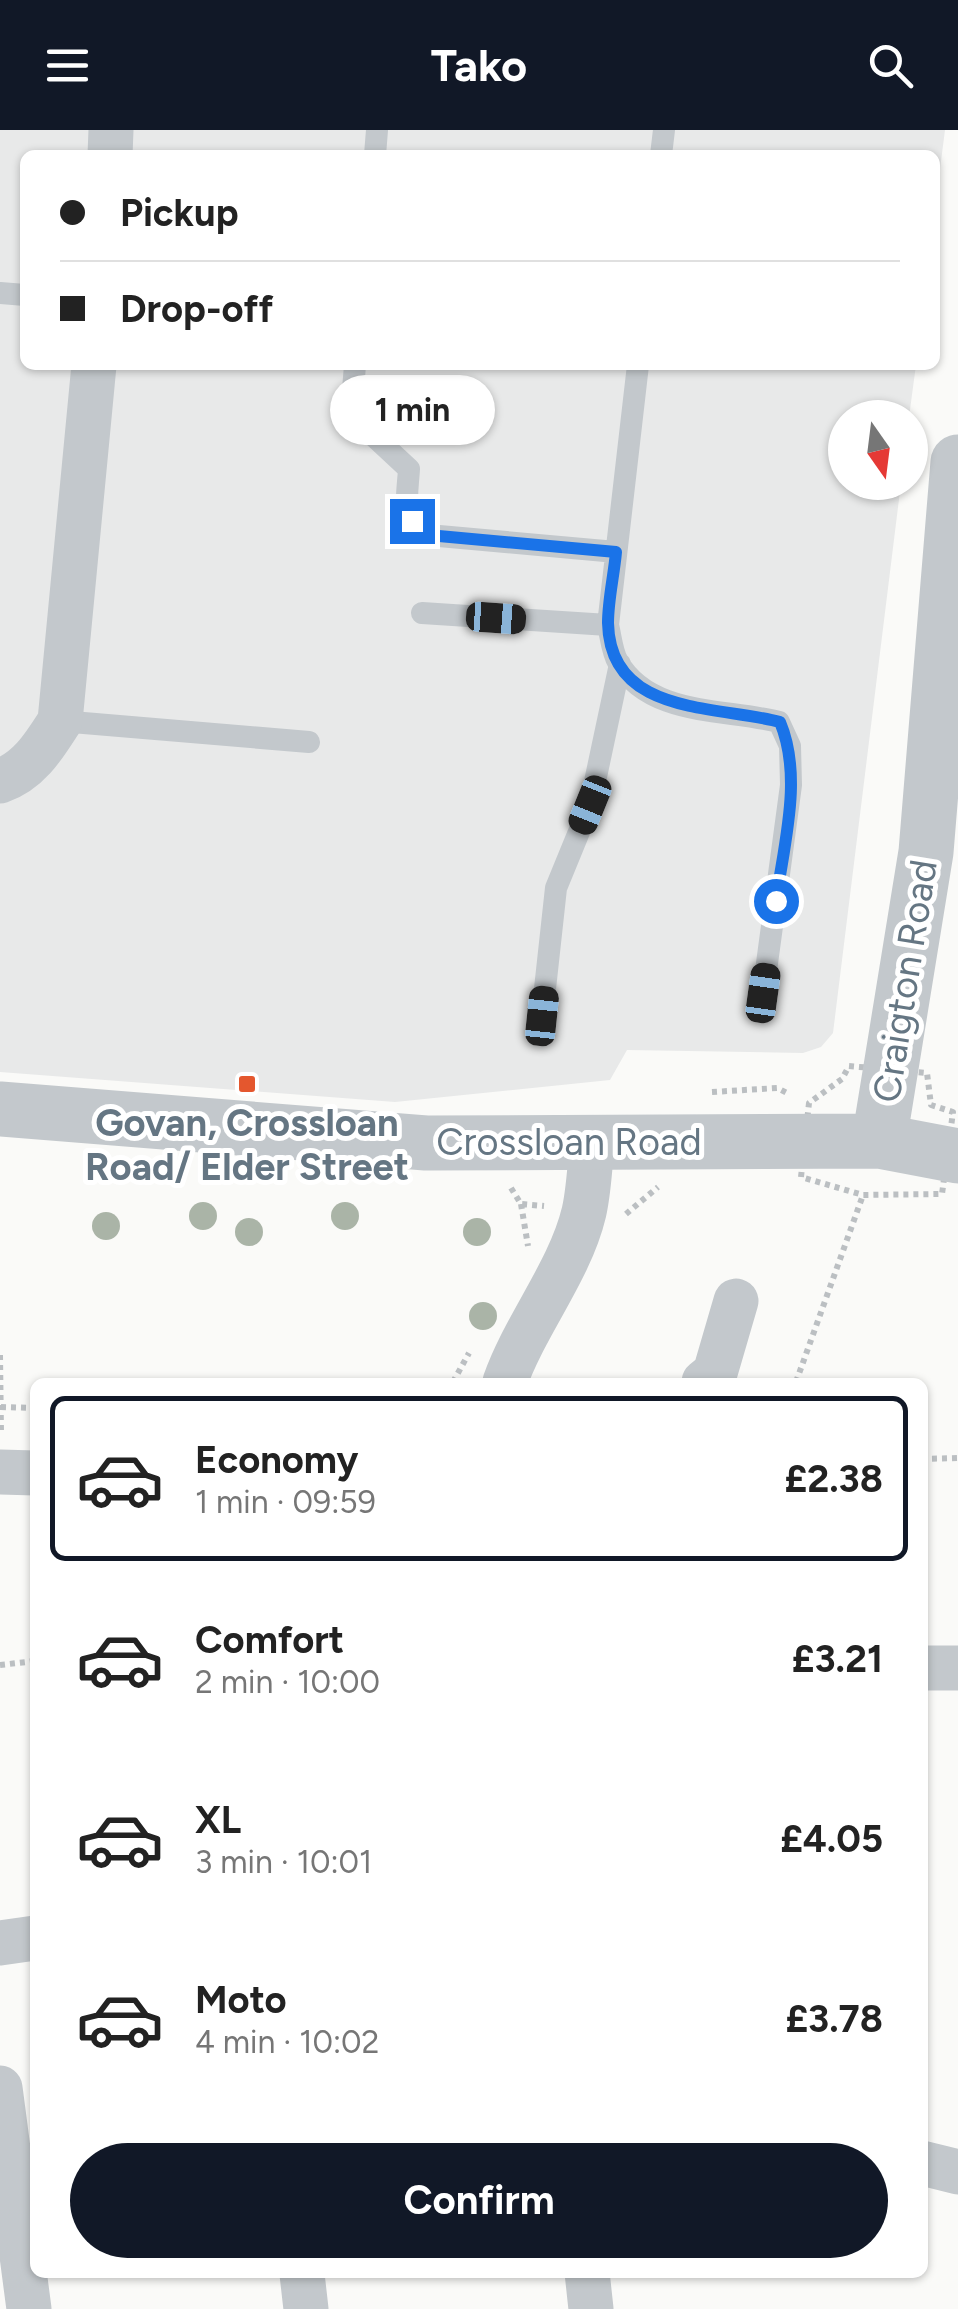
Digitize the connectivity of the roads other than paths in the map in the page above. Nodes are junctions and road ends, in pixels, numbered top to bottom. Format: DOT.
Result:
graph roads {
  1 [pos="94,370"];
  2 [pos="354,370"];
  3 [pos="637,370"];
  4 [pos="958,462"];
  5 [pos="616,552"];
  6 [pos="422,612"];
  7 [pos="608,625"];
  8 [pos="620,664"];
  9 [pos="60,721"];
  10 [pos="309,742"];
  11 [pos="0,780"];
  12 [pos="763,993"];
  13 [pos="542,1016"];
  14 [pos="0,1109"];
  15 [pos="879,1140"];
  16 [pos="592,1142"];
  17 [pos="958,1156"];
  18 [pos="736,1301"];
  19 [pos="506,1378"];
  20 [pos="722,1378"];
  21 [pos="1,1472"];
  22 [pos="30,1473"];
  23 [pos="928,1668"];
  24 [pos="958,1668"];
  25 [pos="30,1939"];
  26 [pos="0,1942"];
  27 [pos="0,2088"];
  28 [pos="302,2278"];
  29 [pos="29,2309"];
  30 [pos="306,2309"];
  1 -- 9 [label="street"];
  2 -- 5 [label="lane"];
  3 -- 5 [label="lane"];
  4 -- 15 [label="street, Craigton Road"];
  5 -- 7 [label="lane"];
  6 -- 7 [label="lane"];
  7 -- 8 [label="lane"];
  8 -- 12 [label="lane"];
  8 -- 13 [label="lane"];
  9 -- 10 [label="lane"];
  9 -- 11 [label="street"];
  14 -- 16 [label="street, Crossloan Road"];
  15 -- 16 [label="street, Crossloan Road"];
  15 -- 17 [label="street, Crossloan Road"];
  16 -- 19 [label="street"];
  18 -- 20 [label="street"];
  21 -- 22 [label="street"];
  23 -- 24 [label="street"];
  25 -- 26 [label="street"];
  27 -- 29 [label="street"];
  28 -- 30 [label="street"];
}
